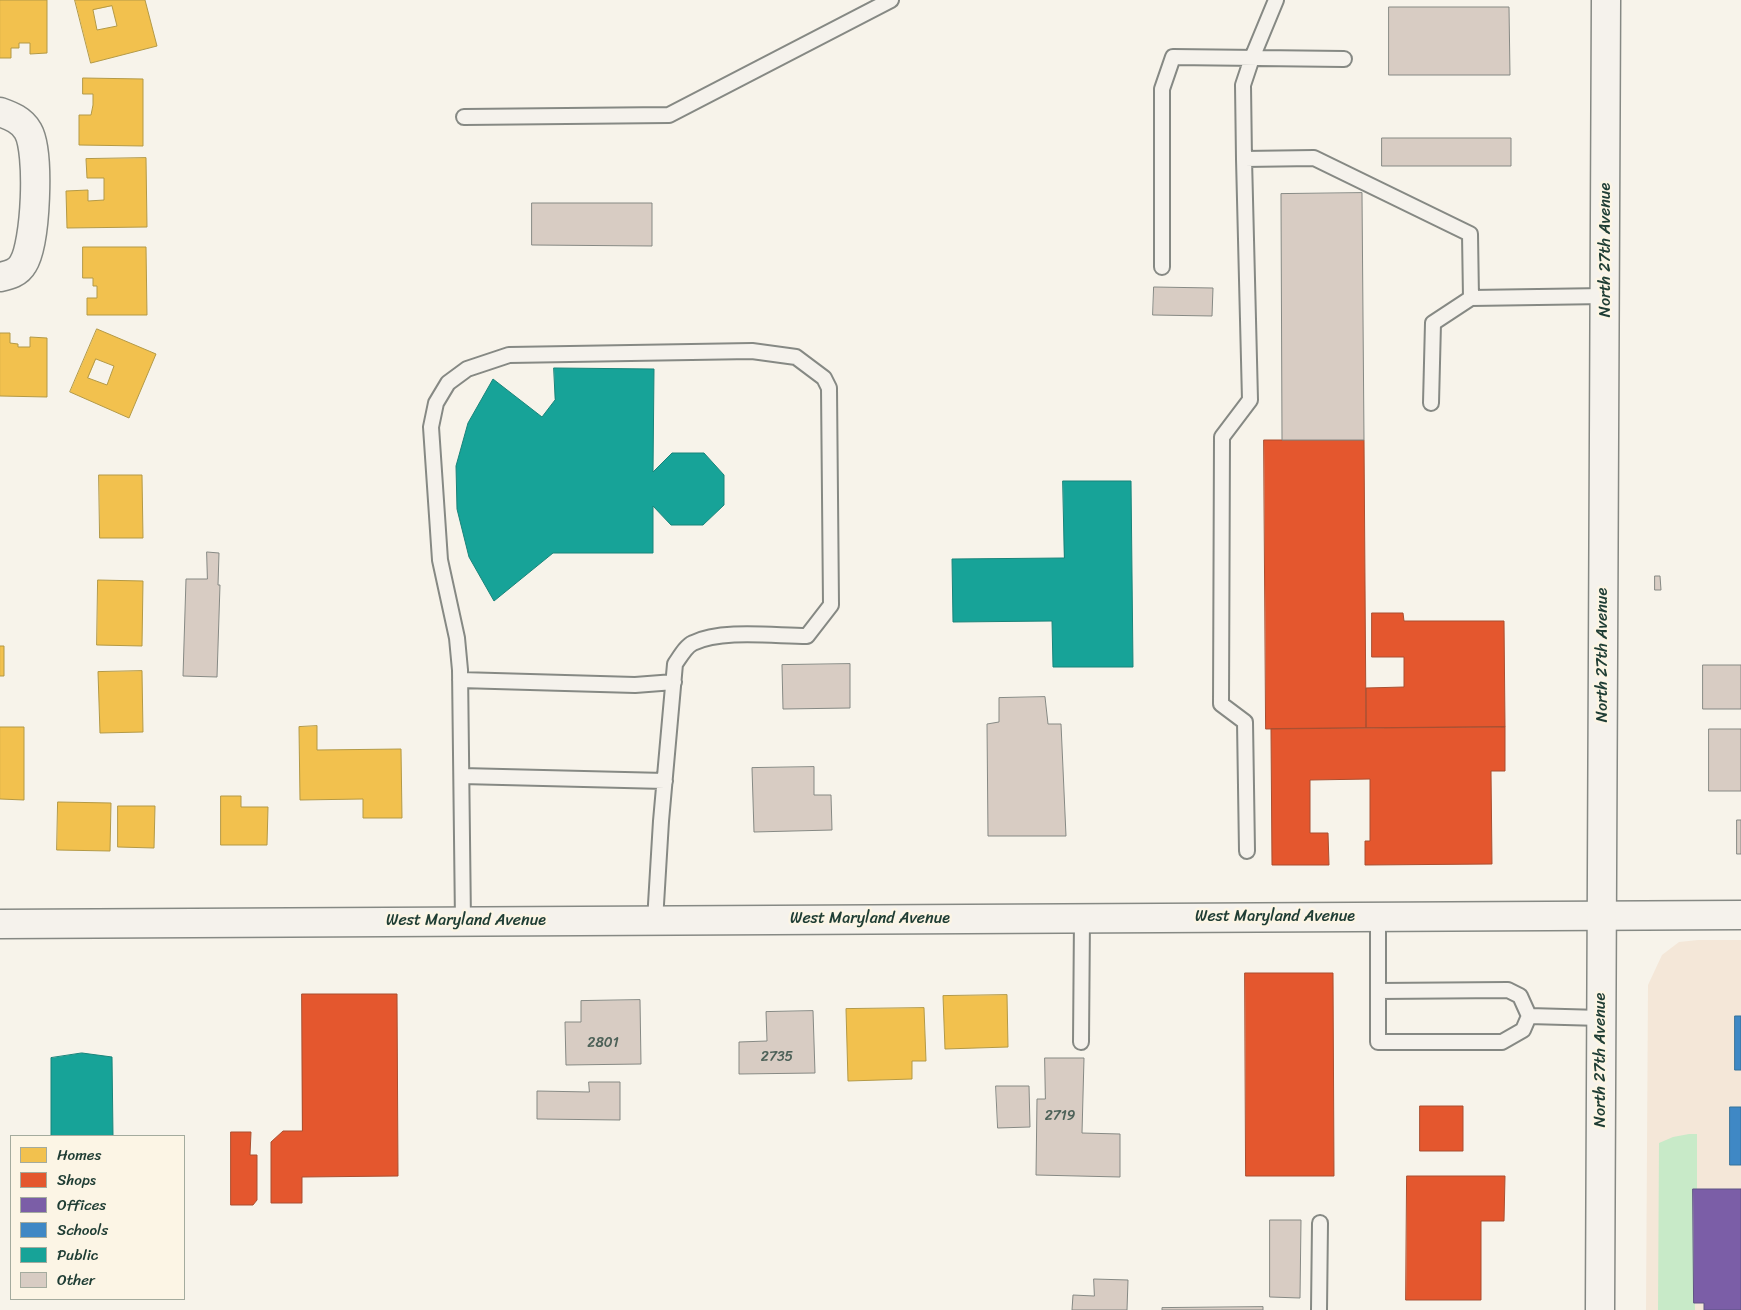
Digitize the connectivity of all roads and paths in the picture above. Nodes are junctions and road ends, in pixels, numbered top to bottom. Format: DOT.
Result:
graph roads {
  1 [pos="891,0"];
  2 [pos="1276,0"];
  3 [pos="1606,0"];
  4 [pos="1252,58"];
  5 [pos="1344,59"];
  6 [pos="464,117"];
  7 [pos="11,118"];
  8 [pos="1244,159"];
  9 [pos="1162,267"];
  10 [pos="9,274"];
  11 [pos="1606,296"];
  12 [pos="1471,298"];
  13 [pos="1431,404"];
  14 [pos="460,680"];
  15 [pos="674,682"];
  16 [pos="462,776"];
  17 [pos="664,781"];
  18 [pos="1247,851"];
  19 [pos="1741,915"];
  20 [pos="1601,916"];
  21 [pos="1378,917"];
  22 [pos="1082,918"];
  23 [pos="655,920"];
  24 [pos="462,922"];
  25 [pos="0,924"];
  26 [pos="1378,991"];
  27 [pos="1529,1016"];
  28 [pos="1601,1018"];
  29 [pos="1081,1042"];
  30 [pos="1320,1223"];
  31 [pos="1318,1310"];
  32 [pos="1600,1310"];
  1 -- 6 [label="lane"];
  2 -- 4 [label="lane"];
  3 -- 11 [label="street, North 27th Avenue"];
  4 -- 5 [label="lane"];
  4 -- 8 [label="lane"];
  4 -- 9 [label="lane"];
  7 -- 10 [label="street"];
  8 -- 12 [label="lane"];
  8 -- 18 [label="lane"];
  11 -- 12 [label="lane"];
  11 -- 20 [label="street, North 27th Avenue"];
  12 -- 13 [label="lane"];
  14 -- 15 [label="lane"];
  14 -- 15 [label="lane"];
  14 -- 16 [label="lane"];
  15 -- 17 [label="lane"];
  16 -- 17 [label="lane"];
  16 -- 24 [label="lane"];
  17 -- 23 [label="lane"];
  19 -- 20 [label="street, West Maryland Avenue"];
  20 -- 21 [label="street, West Maryland Avenue"];
  20 -- 28 [label="street, North 27th Avenue"];
  21 -- 22 [label="street, West Maryland Avenue"];
  21 -- 26 [label="lane"];
  22 -- 23 [label="street, West Maryland Avenue"];
  22 -- 29 [label="lane"];
  23 -- 24 [label="street, West Maryland Avenue"];
  24 -- 25 [label="street, West Maryland Avenue"];
  26 -- 27 [label="lane"];
  26 -- 27 [label="lane"];
  27 -- 28 [label="lane"];
  28 -- 32 [label="street, North 27th Avenue"];
  30 -- 31 [label="lane"];
}
